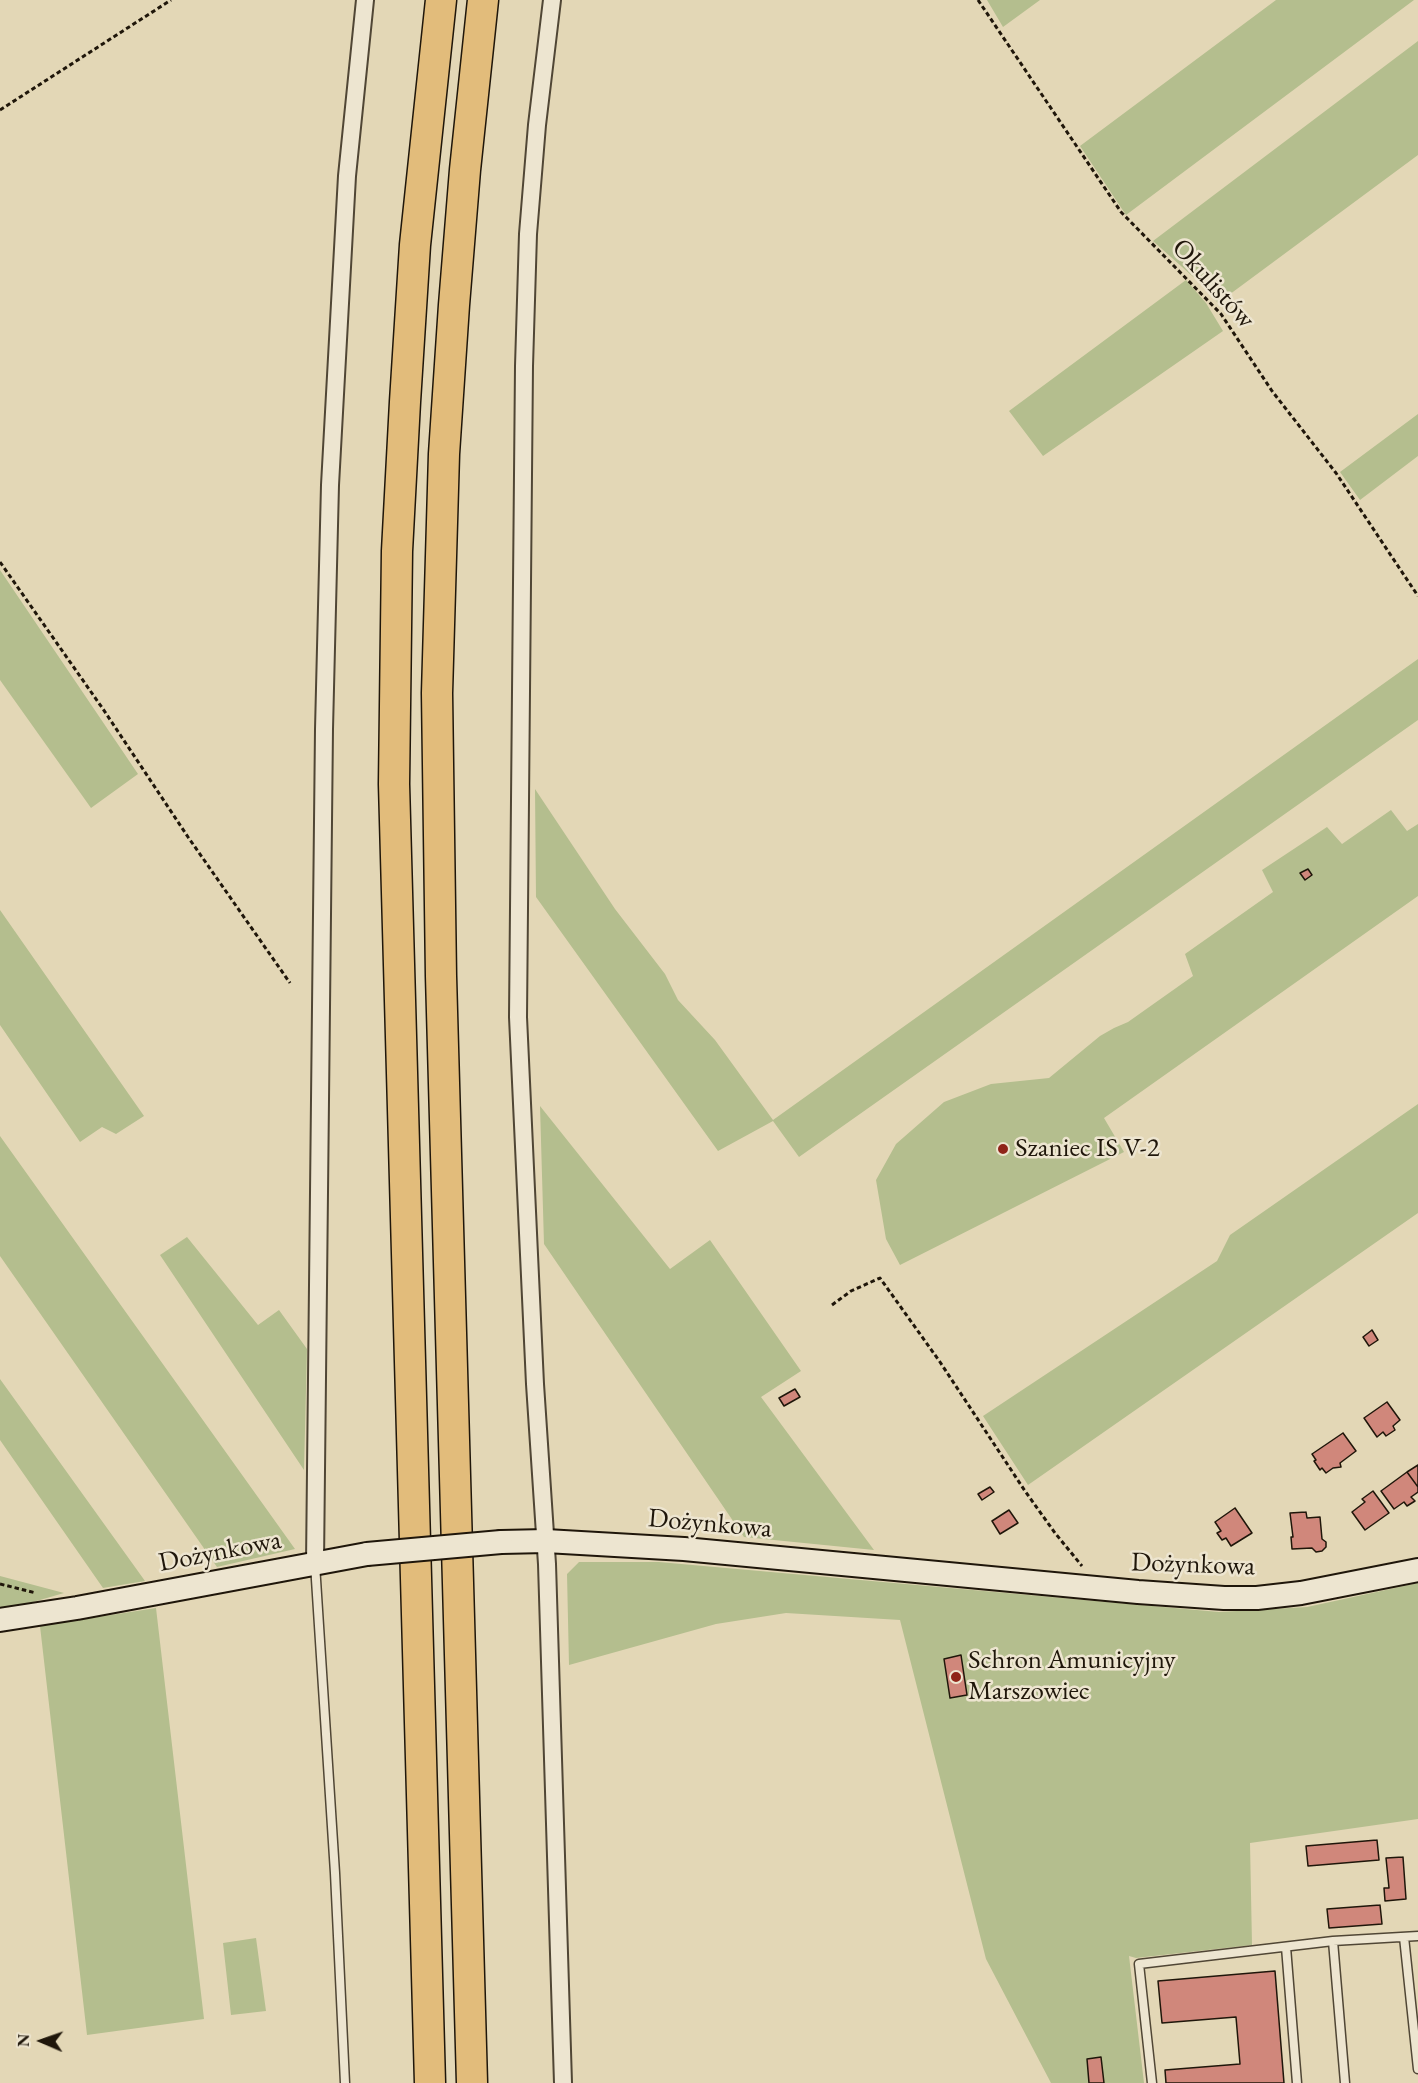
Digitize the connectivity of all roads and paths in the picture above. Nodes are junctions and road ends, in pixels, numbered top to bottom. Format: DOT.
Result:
graph roads {
  1 [pos="171,0"];
  2 [pos="365,0"];
  3 [pos="441,0"];
  4 [pos="483,0"];
  5 [pos="552,0"];
  6 [pos="978,0"];
  7 [pos="0,110"];
  8 [pos="0,562"];
  9 [pos="1418,596"];
  10 [pos="290,983"];
  11 [pos="832,1305"];
  12 [pos="546,1541"];
  13 [pos="315,1563"];
  14 [pos="1418,1570"];
  15 [pos="1101,1588"];
  16 [pos="0,1620"];
  17 [pos="1418,1936"];
  18 [pos="1404,1937"];
  19 [pos="1334,1941"];
  20 [pos="1286,1947"];
  21 [pos="1418,2069"];
  22 [pos="345,2083"];
  23 [pos="430,2083"];
  24 [pos="472,2083"];
  25 [pos="563,2083"];
  26 [pos="1152,2083"];
  27 [pos="1297,2083"];
  28 [pos="1345,2083"];
  1 -- 7 [label="path"];
  2 -- 13 [label="street"];
  3 -- 23 [label="highway"];
  4 -- 24 [label="highway"];
  5 -- 12 [label="street"];
  6 -- 9 [label="path, Okulistów"];
  8 -- 10 [label="path"];
  11 -- 15 [label="path"];
  12 -- 13 [label="street, Dożynkowa, bridge"];
  12 -- 15 [label="street, Dożynkowa"];
  12 -- 25 [label="street"];
  13 -- 16 [label="street, Dożynkowa"];
  13 -- 22 [label="lane"];
  14 -- 15 [label="street, Dożynkowa"];
  17 -- 18 [label="lane"];
  18 -- 19 [label="lane"];
  18 -- 21 [label="lane"];
  19 -- 20 [label="lane"];
  19 -- 28 [label="lane"];
  20 -- 26 [label="lane"];
  20 -- 27 [label="lane"];
}
